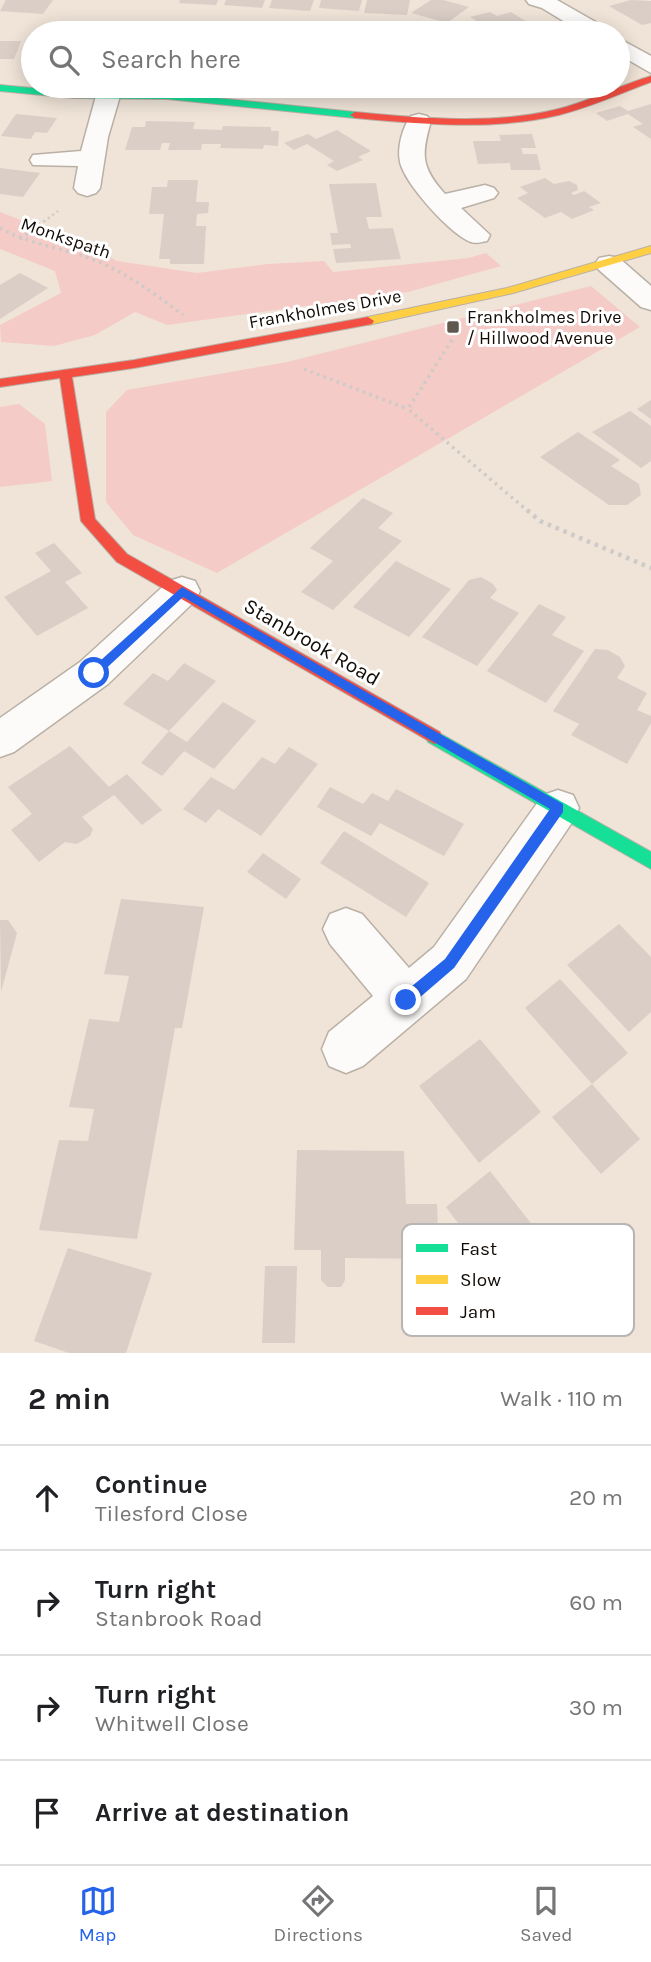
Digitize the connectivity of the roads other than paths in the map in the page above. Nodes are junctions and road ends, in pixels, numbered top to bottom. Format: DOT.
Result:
graph roads {
  1 [pos="571,0"];
  2 [pos="543,2"];
  3 [pos="577,21"];
  4 [pos="630,53"];
  5 [pos="651,66"];
  6 [pos="651,79"];
  7 [pos="630,86"];
  8 [pos="0,88"];
  9 [pos="21,88"];
  10 [pos="107,98"];
  11 [pos="154,98"];
  12 [pos="596,98"];
  13 [pos="419,121"];
  14 [pos="93,158"];
  15 [pos="42,160"];
  16 [pos="87,188"];
  17 [pos="485,193"];
  18 [pos="442,205"];
  19 [pos="477,235"];
  20 [pos="651,249"];
  21 [pos="609,264"];
  22 [pos="651,302"];
  23 [pos="66,376"];
  24 [pos="0,383"];
  25 [pos="182,591"];
  26 [pos="0,740"];
  27 [pos="558,808"];
  28 [pos="651,861"];
  29 [pos="346,929"];
  30 [pos="406,1000"];
  31 [pos="346,1049"];
  1 -- 2 [label="street"];
  2 -- 3 [label="street"];
  4 -- 5 [label="street"];
  6 -- 7 [label="street"];
  8 -- 9 [label="street"];
  10 -- 14 [label="street"];
  11 -- 13 [label="street"];
  12 -- 13 [label="street"];
  13 -- 18 [label="street"];
  14 -- 15 [label="street"];
  14 -- 16 [label="street"];
  17 -- 18 [label="street"];
  18 -- 19 [label="street"];
  20 -- 21 [label="street, Frankholmes Drive"];
  21 -- 22 [label="street"];
  21 -- 23 [label="street, Frankholmes Drive"];
  23 -- 24 [label="street, Frankholmes Drive"];
  23 -- 25 [label="street, Stanbrook Road"];
  25 -- 26 [label="street"];
  25 -- 27 [label="street, Stanbrook Road"];
  27 -- 28 [label="street, Stanbrook Road"];
  27 -- 30 [label="street"];
  29 -- 30 [label="street"];
  30 -- 31 [label="street"];
}
